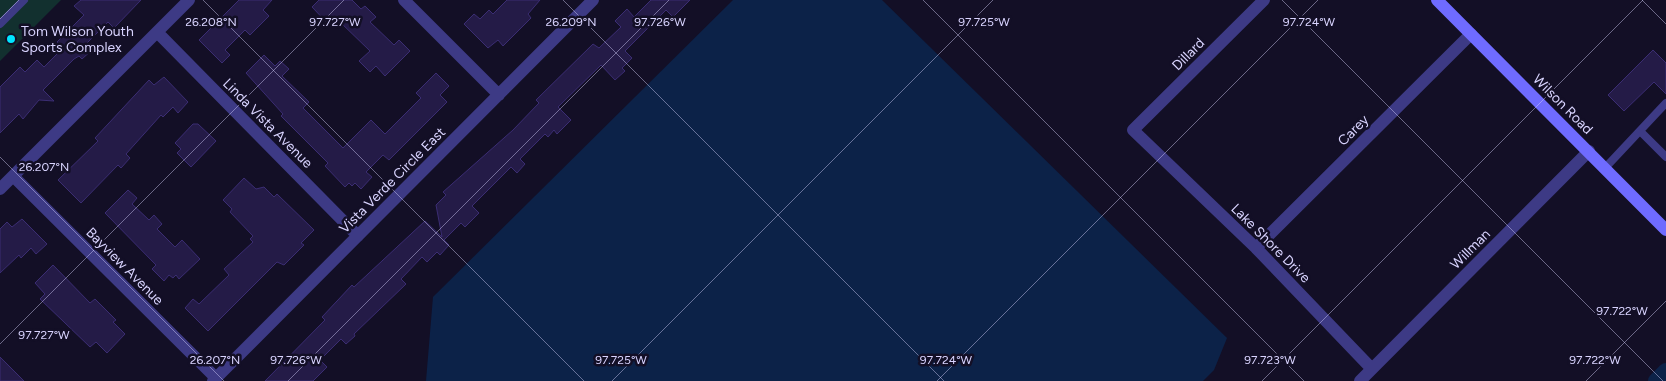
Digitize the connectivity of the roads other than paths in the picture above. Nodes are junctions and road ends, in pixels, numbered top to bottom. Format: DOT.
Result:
graph roads {
  1 [pos="24,0"];
  2 [pos="189,0"];
  3 [pos="404,0"];
  4 [pos="593,0"];
  5 [pos="1264,0"];
  6 [pos="1437,0"];
  7 [pos="0,24"];
  8 [pos="157,32"];
  9 [pos="1471,34"];
  10 [pos="498,95"];
  11 [pos="1666,103"];
  12 [pos="1133,130"];
  13 [pos="1640,131"];
  14 [pos="1589,151"];
  15 [pos="1666,157"];
  16 [pos="1604,168"];
  17 [pos="13,176"];
  18 [pos="0,189"];
  19 [pos="1666,229"];
  20 [pos="358,236"];
  21 [pos="1256,248"];
  22 [pos="1372,369"];
  23 [pos="215,379"];
  24 [pos="1360,381"];
  1 -- 7 [label="lane"];
  2 -- 8 [label="street"];
  3 -- 10 [label="street"];
  4 -- 10 [label="street, Vista Verde Circle East"];
  5 -- 12 [label="street, Dillard"];
  6 -- 9 [label="main road, Wilson Road"];
  8 -- 17 [label="street"];
  8 -- 20 [label="street, Linda Vista Avenue"];
  9 -- 14 [label="main road, Wilson Road"];
  9 -- 21 [label="street, Carey"];
  10 -- 20 [label="street, Vista Verde Circle East"];
  11 -- 13 [label="lane"];
  12 -- 21 [label="street, Lake Shore Drive"];
  13 -- 15 [label="lane"];
  13 -- 16 [label="lane"];
  14 -- 16 [label="main road, Wilson Road"];
  14 -- 22 [label="street, Willman"];
  16 -- 19 [label="main road, Wilson Road"];
  17 -- 18 [label="street"];
  17 -- 23 [label="street, Bayview Avenue"];
  20 -- 23 [label="street, Vista Verde Circle East"];
  21 -- 22 [label="street, Lake Shore Drive"];
  22 -- 24 [label="street"];
}
